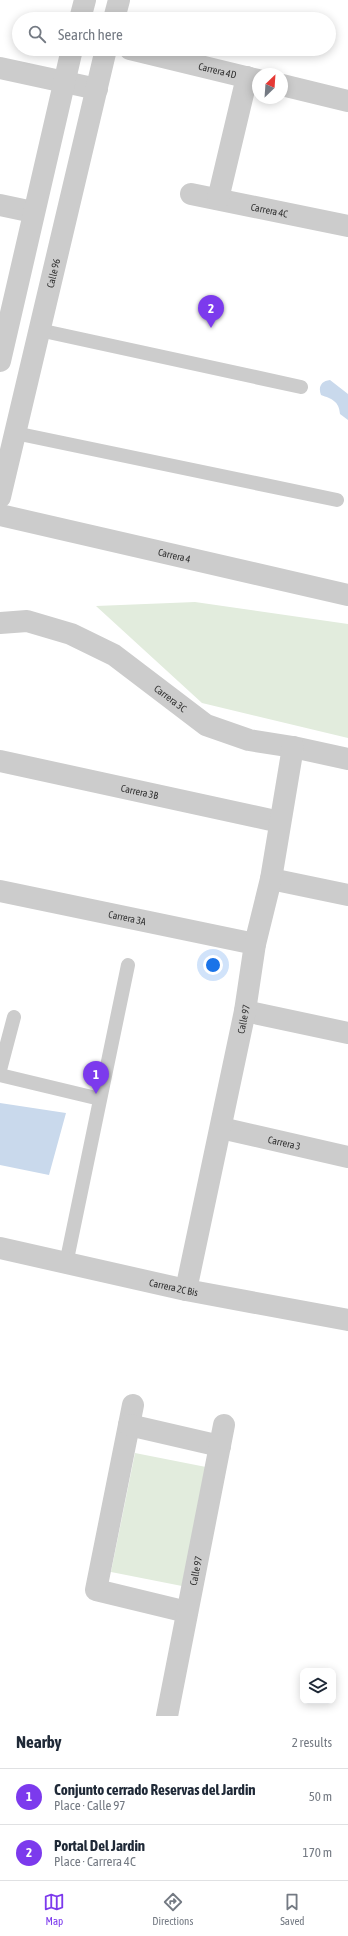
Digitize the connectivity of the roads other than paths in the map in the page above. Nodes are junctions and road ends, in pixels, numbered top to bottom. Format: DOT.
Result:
graph roads {
  1 [pos="85,0"];
  2 [pos="119,0"];
  3 [pos="82,12"];
  4 [pos="116,12"];
  5 [pos="70,56"];
  6 [pos="104,56"];
  7 [pos="160,56"];
  8 [pos="0,68"];
  9 [pos="252,78"];
  10 [pos="64,81"];
  11 [pos="252,81"];
  12 [pos="288,86"];
  13 [pos="97,89"];
  14 [pos="348,101"];
  15 [pos="191,194"];
  16 [pos="218,199"];
  17 [pos="0,205"];
  18 [pos="33,212"];
  19 [pos="348,226"];
  20 [pos="39,330"];
  21 [pos="1,355"];
  22 [pos="301,387"];
  23 [pos="15,433"];
  24 [pos="0,497"];
  25 [pos="338,500"];
  26 [pos="0,515"];
  27 [pos="348,595"];
  28 [pos="0,623"];
  29 [pos="293,747"];
  30 [pos="348,759"];
  31 [pos="0,762"];
  32 [pos="280,822"];
  33 [pos="271,879"];
  34 [pos="0,891"];
  35 [pos="348,895"];
  36 [pos="255,944"];
  37 [pos="128,965"];
  38 [pos="245,1011"];
  39 [pos="14,1017"];
  40 [pos="348,1033"];
  41 [pos="0,1070"];
  42 [pos="0,1075"];
  43 [pos="100,1099"];
  44 [pos="221,1128"];
  45 [pos="348,1157"];
  46 [pos="0,1248"];
  47 [pos="66,1264"];
  48 [pos="186,1290"];
  49 [pos="348,1320"];
  50 [pos="187,1612"];
  51 [pos="167,1716"];
  1 -- 3 [label="street"];
  2 -- 4 [label="street"];
  5 -- 10 [label="street"];
  6 -- 13 [label="street, Calle 96"];
  7 -- 9 [label="street, Carrera 4D"];
  8 -- 10 [label="street"];
  10 -- 13 [label="street"];
  10 -- 18 [label="street"];
  11 -- 16 [label="street"];
  12 -- 14 [label="street"];
  13 -- 20 [label="street, Calle 96"];
  15 -- 16 [label="street, Carrera 4C"];
  16 -- 19 [label="street, Carrera 4C"];
  17 -- 18 [label="street"];
  18 -- 21 [label="street"];
  20 -- 22 [label="lane"];
  20 -- 23 [label="street, Calle 96"];
  23 -- 24 [label="street, Calle 96"];
  23 -- 25 [label="lane"];
  26 -- 27 [label="street, Carrera 4"];
  28 -- 29 [label="street, Carrera 3C"];
  29 -- 30 [label="street, Carrera 3C"];
  29 -- 32 [label="street, Calle 97"];
  31 -- 32 [label="street, Carrera 3B"];
  32 -- 33 [label="street, Calle 97"];
  33 -- 35 [label="street"];
  33 -- 36 [label="street, Calle 97"];
  34 -- 36 [label="street, Carrera 3A"];
  36 -- 38 [label="street, Calle 97"];
  37 -- 43 [label="lane"];
  38 -- 40 [label="street"];
  38 -- 44 [label="street, Calle 97"];
  39 -- 41 [label="lane"];
  42 -- 43 [label="lane"];
  43 -- 47 [label="lane"];
  44 -- 45 [label="street, Carrera 3"];
  44 -- 48 [label="street, Calle 97"];
  46 -- 47 [label="street, Carrera 2C Bis"];
  47 -- 48 [label="street, Carrera 2C Bis"];
  48 -- 49 [label="street, Carrera 2C Bis"];
  50 -- 50 [label="street, Calle 97"];
  50 -- 51 [label="street, Calle 97"];
}
